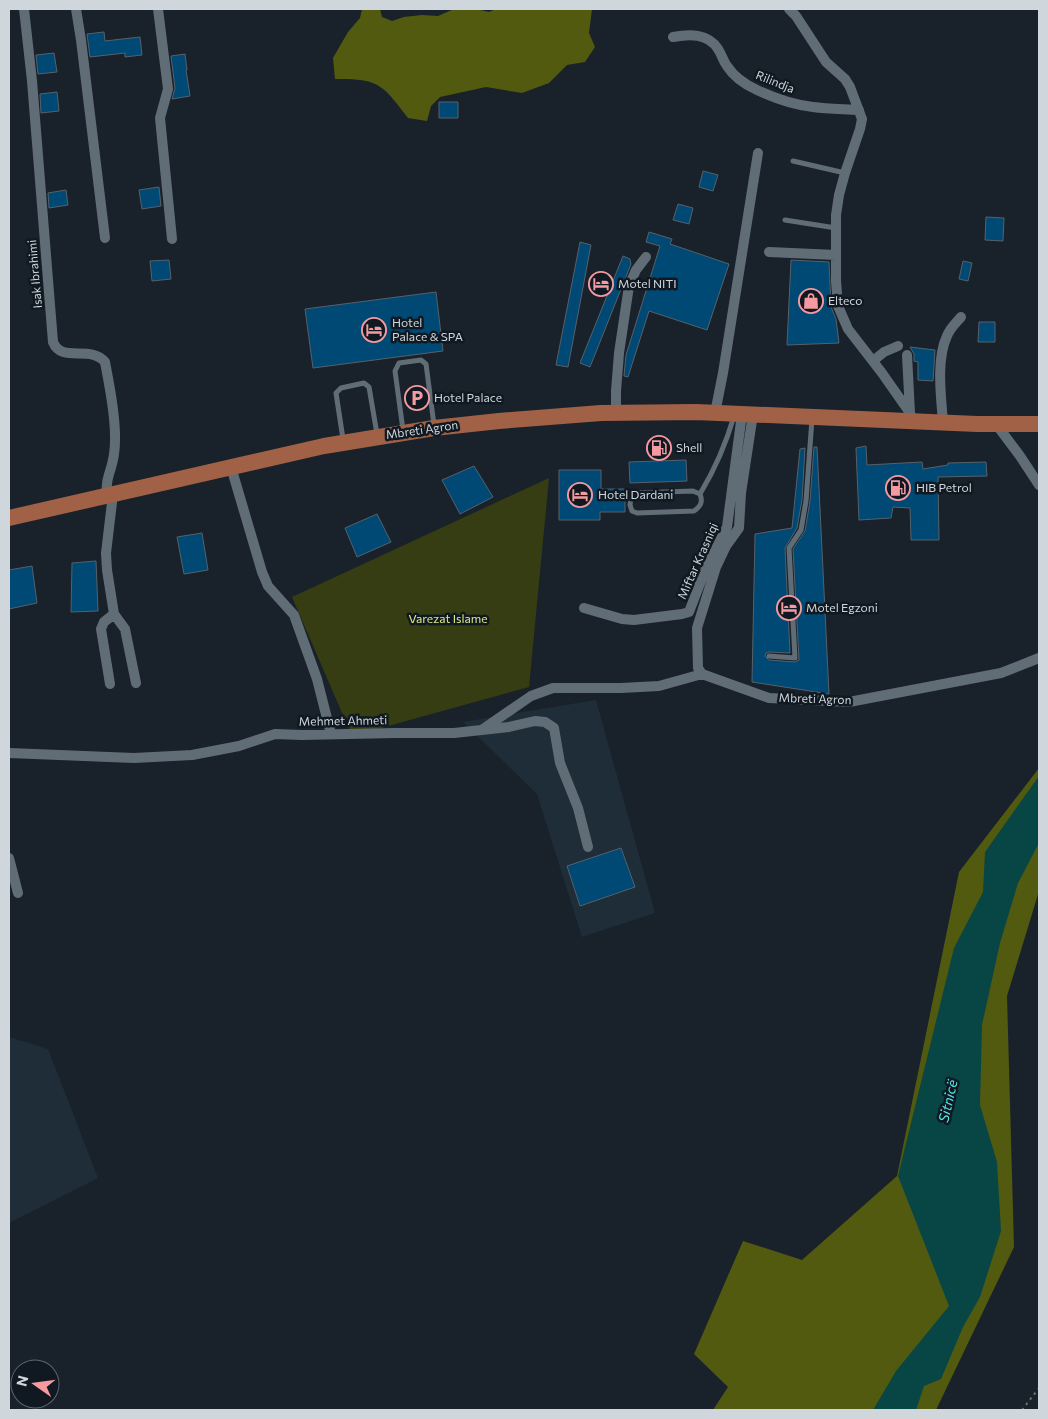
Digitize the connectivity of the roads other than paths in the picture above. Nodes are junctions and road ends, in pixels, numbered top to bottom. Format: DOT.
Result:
graph roads {
  1 [pos="24,9"];
  2 [pos="76,9"];
  3 [pos="158,9"];
  4 [pos="789,9"];
  5 [pos="673,37"];
  6 [pos="859,110"];
  7 [pos="758,153"];
  8 [pos="793,161"];
  9 [pos="844,172"];
  10 [pos="785,220"];
  11 [pos="836,228"];
  12 [pos="105,238"];
  13 [pos="172,239"];
  14 [pos="769,252"];
  15 [pos="836,255"];
  16 [pos="646,257"];
  17 [pos="961,317"];
  18 [pos="898,346"];
  19 [pos="907,355"];
  20 [pos="873,361"];
  21 [pos="616,413"];
  22 [pos="715,414"];
  23 [pos="743,414"];
  24 [pos="812,416"];
  25 [pos="911,417"];
  26 [pos="943,422"];
  27 [pos="996,424"];
  28 [pos="1039,424"];
  29 [pos="434,428"];
  30 [pos="403,433"];
  31 [pos="378,437"];
  32 [pos="344,442"];
  33 [pos="231,466"];
  34 [pos="1039,485"];
  35 [pos="700,494"];
  36 [pos="110,495"];
  37 [pos="9,518"];
  38 [pos="584,608"];
  39 [pos="114,614"];
  40 [pos="770,656"];
  41 [pos="1039,658"];
  42 [pos="702,674"];
  43 [pos="136,683"];
  44 [pos="110,684"];
  45 [pos="482,730"];
  46 [pos="331,734"];
  47 [pos="9,753"];
  48 [pos="588,846"];
  49 [pos="9,858"];
  50 [pos="18,893"];
  1 -- 36 [label="street, Isak Ibrahimi"];
  2 -- 12 [label="street"];
  3 -- 13 [label="street"];
  4 -- 6 [label="street"];
  5 -- 6 [label="street, Rilindja"];
  6 -- 9 [label="street"];
  7 -- 22 [label="street"];
  8 -- 9 [label="lane"];
  9 -- 11 [label="street"];
  10 -- 11 [label="lane"];
  11 -- 15 [label="street"];
  14 -- 15 [label="street"];
  15 -- 20 [label="street"];
  16 -- 21 [label="street"];
  17 -- 26 [label="street"];
  18 -- 20 [label="street"];
  19 -- 25 [label="street"];
  20 -- 25 [label="street"];
  21 -- 22 [label="main road, Mbreti Agron"];
  21 -- 29 [label="main road, Mbreti Agron"];
  22 -- 23 [label="main road, Mbreti Agron"];
  23 -- 24 [label="main road, Mbreti Agron"];
  23 -- 35 [label="lane"];
  23 -- 38 [label="street, Miftar Krasniqi"];
  23 -- 42 [label="street"];
  24 -- 25 [label="main road, Mbreti Agron"];
  24 -- 40 [label="lane"];
  25 -- 26 [label="main road, Mbreti Agron"];
  26 -- 27 [label="main road, Mbreti Agron"];
  27 -- 28 [label="main road, Mbreti Agron"];
  27 -- 34 [label="street"];
  29 -- 30 [label="main road, Mbreti Agron"];
  29 -- 30 [label="lane"];
  30 -- 31 [label="main road, Mbreti Agron"];
  31 -- 32 [label="main road, Mbreti Agron"];
  31 -- 32 [label="lane"];
  32 -- 33 [label="main road, Mbreti Agron"];
  33 -- 36 [label="main road, Mbreti Agron"];
  33 -- 46 [label="street"];
  35 -- 35 [label="lane"];
  36 -- 37 [label="main road, Mbreti Agron"];
  36 -- 39 [label="street"];
  39 -- 43 [label="street"];
  39 -- 44 [label="street"];
  41 -- 42 [label="street, Mbreti Agron"];
  42 -- 45 [label="street"];
  45 -- 46 [label="street, Mehmet Ahmeti"];
  45 -- 48 [label="street, Mehmet Ahmeti"];
  46 -- 47 [label="street, Mehmet Ahmeti"];
  49 -- 50 [label="street"];
}
